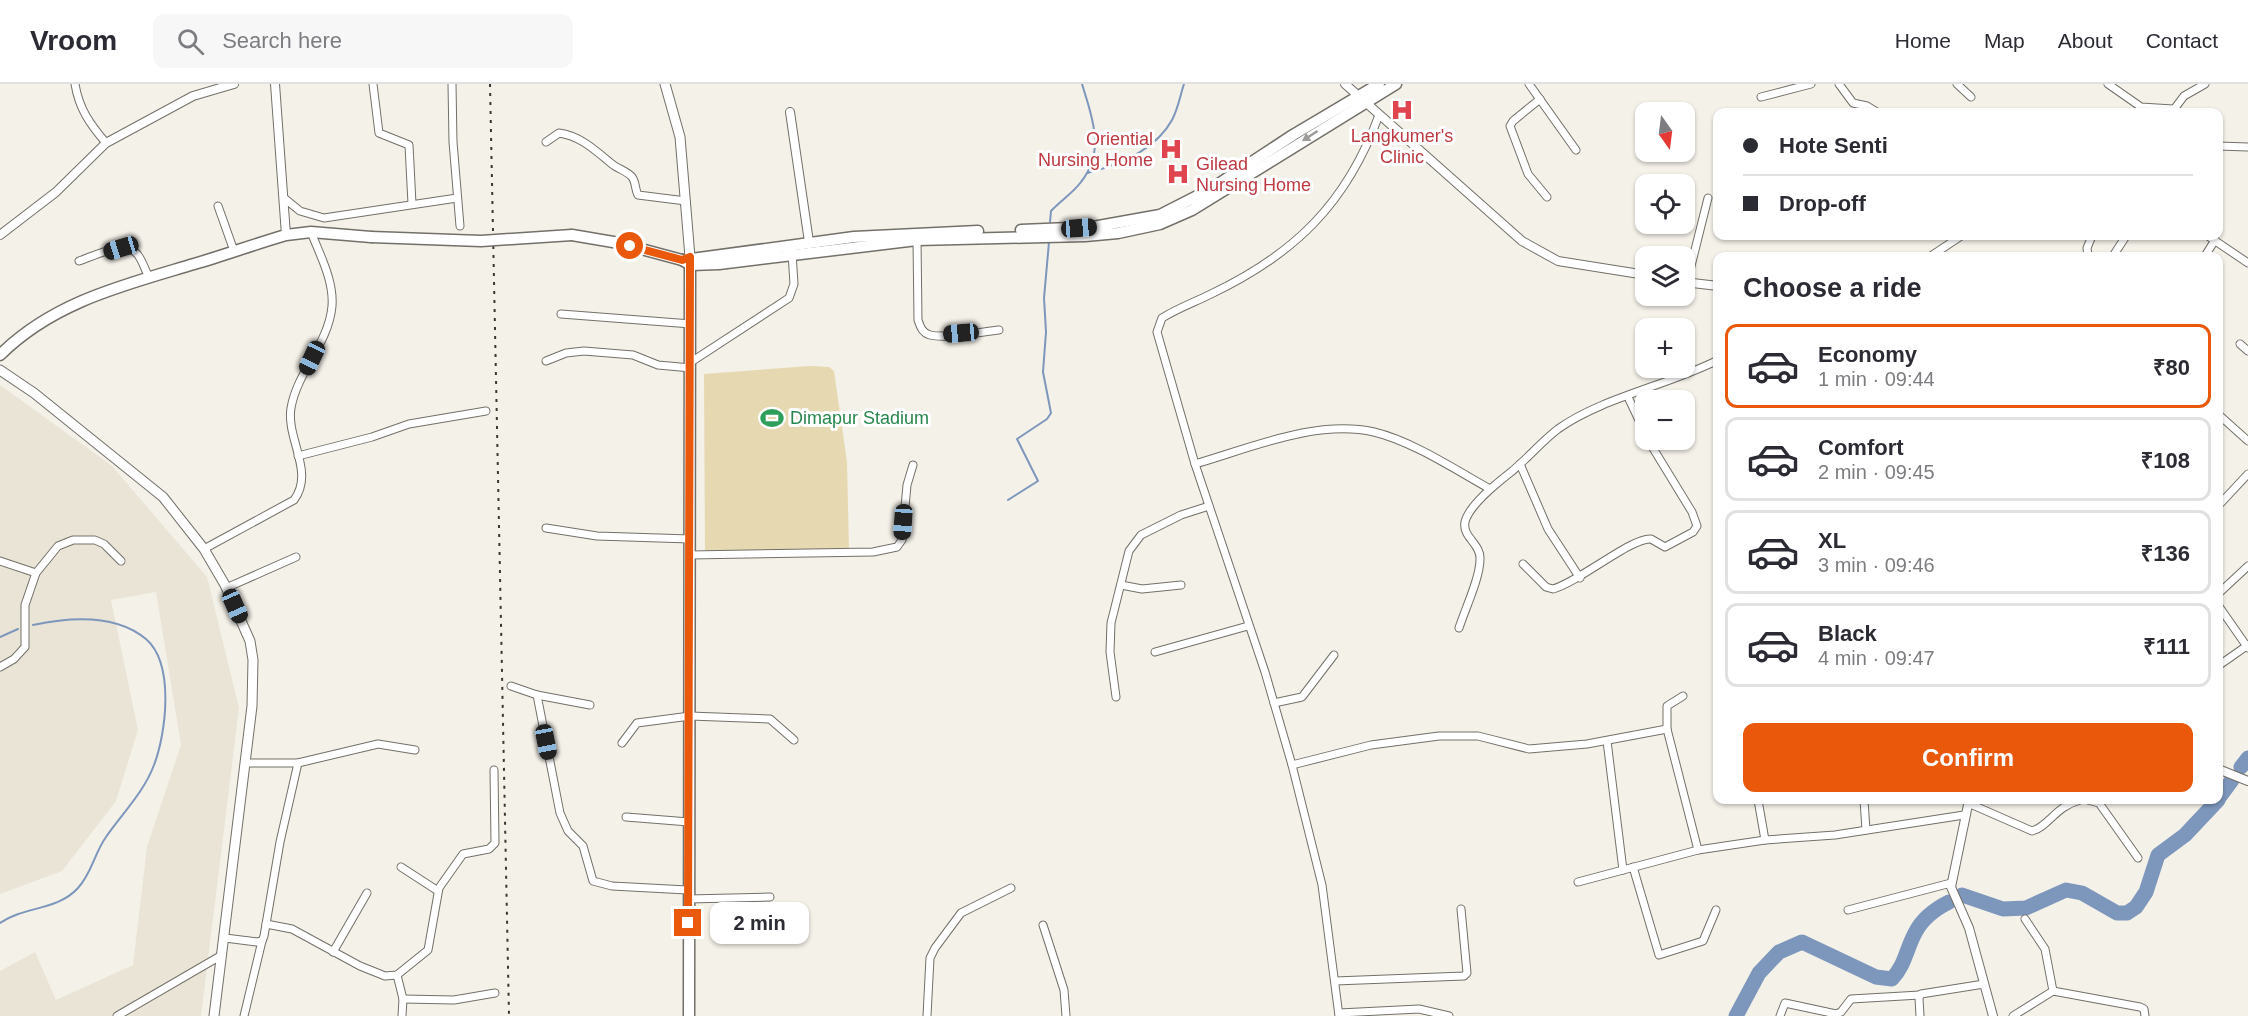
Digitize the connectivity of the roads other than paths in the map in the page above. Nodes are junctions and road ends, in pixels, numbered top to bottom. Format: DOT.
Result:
graph roads {
  1 [pos="75,84"];
  2 [pos="234,84"];
  3 [pos="275,84"];
  4 [pos="373,84"];
  5 [pos="452,84"];
  6 [pos="665,84"];
  7 [pos="1344,84"];
  8 [pos="1379,84"];
  9 [pos="1396,84"];
  10 [pos="1529,84"];
  11 [pos="1811,84"];
  12 [pos="1839,84"];
  13 [pos="1957,84"];
  14 [pos="2109,84"];
  15 [pos="2205,84"];
  16 [pos="1761,97"];
  17 [pos="1971,97"];
  18 [pos="1361,98"];
  19 [pos="1540,99"];
  20 [pos="1870,108"];
  21 [pos="2153,108"];
  22 [pos="2174,108"];
  23 [pos="790,112"];
  24 [pos="1379,115"];
  25 [pos="546,142"];
  26 [pos="106,143"];
  27 [pos="2223,146"];
  28 [pos="2248,147"];
  29 [pos="1576,150"];
  30 [pos="1547,197"];
  31 [pos="284,198"];
  32 [pos="457,198"];
  33 [pos="1708,198"];
  34 [pos="686,201"];
  35 [pos="412,204"];
  36 [pos="218,206"];
  37 [pos="460,226"];
  38 [pos="311,232"];
  39 [pos="286,234"];
  40 [pos="0,235"];
  41 [pos="917,240"];
  42 [pos="1955,240"];
  43 [pos="2215,240"];
  44 [pos="809,242"];
  45 [pos="1695,248"];
  46 [pos="234,251"];
  47 [pos="1937,252"];
  48 [pos="2208,252"];
  49 [pos="792,254"];
  50 [pos="79,261"];
  51 [pos="688,261"];
  52 [pos="2248,263"];
  53 [pos="1635,273"];
  54 [pos="149,277"];
  55 [pos="1695,283"];
  56 [pos="1713,285"];
  57 [pos="561,314"];
  58 [pos="691,324"];
  59 [pos="999,330"];
  60 [pos="2240,344"];
  61 [pos="2248,351"];
  62 [pos="0,355"];
  63 [pos="546,361"];
  64 [pos="1713,363"];
  65 [pos="691,365"];
  66 [pos="0,370"];
  67 [pos="1628,397"];
  68 [pos="486,411"];
  69 [pos="1635,412"];
  70 [pos="2223,418"];
  71 [pos="2248,441"];
  72 [pos="1654,450"];
  73 [pos="298,456"];
  74 [pos="1195,464"];
  75 [pos="1520,464"];
  76 [pos="913,465"];
  77 [pos="2248,474"];
  78 [pos="1490,489"];
  79 [pos="2223,501"];
  80 [pos="1209,506"];
  81 [pos="546,528"];
  82 [pos="690,539"];
  83 [pos="204,549"];
  84 [pos="690,555"];
  85 [pos="296,557"];
  86 [pos="0,561"];
  87 [pos="121,561"];
  88 [pos="1523,564"];
  89 [pos="2248,566"];
  90 [pos="36,573"];
  91 [pos="1580,578"];
  92 [pos="1121,585"];
  93 [pos="1181,585"];
  94 [pos="226,588"];
  95 [pos="2223,589"];
  96 [pos="2223,613"];
  97 [pos="1248,626"];
  98 [pos="1459,628"];
  99 [pos="2248,646"];
  100 [pos="1155,652"];
  101 [pos="1334,656"];
  102 [pos="2223,663"];
  103 [pos="0,667"];
  104 [pos="511,686"];
  105 [pos="537,695"];
  106 [pos="1683,696"];
  107 [pos="1116,697"];
  108 [pos="1274,703"];
  109 [pos="590,705"];
  110 [pos="690,716"];
  111 [pos="1667,729"];
  112 [pos="794,740"];
  113 [pos="1607,741"];
  114 [pos="622,743"];
  115 [pos="415,750"];
  116 [pos="246,763"];
  117 [pos="298,764"];
  118 [pos="1293,765"];
  119 [pos="494,770"];
  120 [pos="2223,771"];
  121 [pos="2248,781"];
  122 [pos="1759,804"];
  123 [pos="1864,804"];
  124 [pos="1968,804"];
  125 [pos="1975,804"];
  126 [pos="2067,804"];
  127 [pos="2104,804"];
  128 [pos="1964,815"];
  129 [pos="626,817"];
  130 [pos="689,822"];
  131 [pos="1866,830"];
  132 [pos="1765,840"];
  133 [pos="1698,850"];
  134 [pos="2138,858"];
  135 [pos="401,867"];
  136 [pos="1633,867"];
  137 [pos="1623,870"];
  138 [pos="1578,882"];
  139 [pos="1951,883"];
  140 [pos="1011,888"];
  141 [pos="438,891"];
  142 [pos="367,893"];
  143 [pos="688,895"];
  144 [pos="770,897"];
  145 [pos="1461,909"];
  146 [pos="1716,910"];
  147 [pos="1848,910"];
  148 [pos="2025,919"];
  149 [pos="266,924"];
  150 [pos="1043,926"];
  151 [pos="225,938"];
  152 [pos="262,941"];
  153 [pos="333,952"];
  154 [pos="222,955"];
  155 [pos="397,975"];
  156 [pos="1335,981"];
  157 [pos="1984,984"];
  158 [pos="2053,991"];
  159 [pos="495,993"];
  160 [pos="1920,995"];
  161 [pos="403,999"];
  162 [pos="1339,1015"];
  163 [pos="117,1016"];
  164 [pos="214,1016"];
  165 [pos="244,1016"];
  166 [pos="402,1016"];
  167 [pos="689,1016"];
  168 [pos="927,1016"];
  169 [pos="1066,1016"];
  170 [pos="1449,1016"];
  171 [pos="1780,1016"];
  172 [pos="1920,1016"];
  173 [pos="1993,1016"];
  174 [pos="2013,1016"];
  175 [pos="2145,1016"];
  1 -- 26 [label="street"];
  2 -- 26 [label="street"];
  3 -- 31 [label="street"];
  4 -- 35 [label="street"];
  5 -- 32 [label="street"];
  6 -- 34 [label="main road"];
  7 -- 18 [label="street"];
  8 -- 18 [label="main road"];
  9 -- 18 [label="main road"];
  10 -- 19 [label="street"];
  11 -- 16 [label="street"];
  12 -- 20 [label="street"];
  13 -- 17 [label="street"];
  14 -- 21 [label="street"];
  15 -- 22 [label="street"];
  18 -- 24 [label="street"];
  18 -- 41 [label="main road, one-way"];
  18 -- 44 [label="main road"];
  19 -- 29 [label="street"];
  19 -- 30 [label="street"];
  23 -- 44 [label="street"];
  24 -- 53 [label="street"];
  24 -- 74 [label="street"];
  25 -- 34 [label="street"];
  26 -- 40 [label="street"];
  27 -- 28 [label="street"];
  31 -- 35 [label="street"];
  31 -- 39 [label="street"];
  32 -- 35 [label="street"];
  32 -- 37 [label="street"];
  33 -- 45 [label="street"];
  34 -- 51 [label="main road"];
  36 -- 46 [label="street"];
  38 -- 39 [label="main road"];
  38 -- 51 [label="main road, bridge"];
  38 -- 73 [label="street"];
  39 -- 46 [label="main road"];
  41 -- 49 [label="main road"];
  41 -- 59 [label="street"];
  42 -- 47 [label="street"];
  43 -- 48 [label="street"];
  43 -- 52 [label="street"];
  44 -- 51 [label="main road"];
  46 -- 54 [label="main road"];
  49 -- 51 [label="main road"];
  49 -- 65 [label="street"];
  50 -- 54 [label="street"];
  51 -- 58 [label="main road"];
  54 -- 62 [label="main road"];
  55 -- 56 [label="street"];
  57 -- 58 [label="street"];
  58 -- 65 [label="main road"];
  60 -- 61 [label="street"];
  63 -- 65 [label="street"];
  64 -- 67 [label="street"];
  65 -- 82 [label="main road"];
  66 -- 83 [label="main road"];
  67 -- 69 [label="street"];
  67 -- 75 [label="street"];
  68 -- 73 [label="street"];
  70 -- 71 [label="street"];
  72 -- 91 [label="street"];
  73 -- 83 [label="street"];
  74 -- 78 [label="street"];
  74 -- 80 [label="street"];
  75 -- 78 [label="street"];
  75 -- 91 [label="street"];
  76 -- 84 [label="street"];
  77 -- 79 [label="street"];
  78 -- 98 [label="street"];
  80 -- 92 [label="street"];
  80 -- 97 [label="street"];
  81 -- 82 [label="street"];
  82 -- 84 [label="main road"];
  83 -- 94 [label="main road"];
  84 -- 110 [label="main road"];
  85 -- 94 [label="street"];
  86 -- 90 [label="street"];
  87 -- 90 [label="street"];
  88 -- 91 [label="street"];
  89 -- 95 [label="street"];
  90 -- 103 [label="street"];
  92 -- 93 [label="street"];
  92 -- 107 [label="street"];
  94 -- 116 [label="main road"];
  96 -- 99 [label="street"];
  97 -- 100 [label="street"];
  97 -- 108 [label="street"];
  99 -- 102 [label="street"];
  101 -- 108 [label="street"];
  104 -- 105 [label="street"];
  105 -- 109 [label="street"];
  105 -- 143 [label="street"];
  106 -- 111 [label="street"];
  108 -- 118 [label="street"];
  110 -- 112 [label="street"];
  110 -- 114 [label="street"];
  110 -- 130 [label="main road"];
  111 -- 113 [label="street"];
  111 -- 133 [label="street"];
  113 -- 118 [label="street"];
  113 -- 137 [label="street"];
  115 -- 117 [label="street"];
  116 -- 117 [label="street"];
  116 -- 151 [label="main road"];
  117 -- 149 [label="street"];
  118 -- 156 [label="street"];
  119 -- 141 [label="street"];
  120 -- 121 [label="street"];
  122 -- 132 [label="street"];
  123 -- 131 [label="street"];
  124 -- 128 [label="street"];
  125 -- 126 [label="street"];
  127 -- 134 [label="street"];
  128 -- 131 [label="street"];
  128 -- 139 [label="street"];
  129 -- 130 [label="street"];
  130 -- 143 [label="main road"];
  131 -- 132 [label="street"];
  132 -- 133 [label="street"];
  133 -- 136 [label="street"];
  135 -- 141 [label="street"];
  136 -- 137 [label="street"];
  136 -- 146 [label="street"];
  137 -- 138 [label="street"];
  139 -- 147 [label="street"];
  139 -- 157 [label="street"];
  140 -- 168 [label="street"];
  141 -- 155 [label="street"];
  142 -- 153 [label="street"];
  143 -- 144 [label="street"];
  143 -- 167 [label="main road"];
  145 -- 156 [label="street"];
  148 -- 158 [label="street"];
  149 -- 152 [label="street"];
  149 -- 153 [label="street"];
  150 -- 169 [label="street"];
  151 -- 152 [label="street"];
  151 -- 154 [label="main road"];
  152 -- 165 [label="street"];
  153 -- 155 [label="street"];
  154 -- 163 [label="street"];
  154 -- 164 [label="main road"];
  155 -- 161 [label="street"];
  156 -- 162 [label="street"];
  157 -- 160 [label="street"];
  157 -- 173 [label="street"];
  158 -- 174 [label="street"];
  158 -- 175 [label="street"];
  159 -- 161 [label="street"];
  160 -- 171 [label="street"];
  160 -- 172 [label="street"];
  161 -- 166 [label="street"];
  162 -- 170 [label="street"];
}
